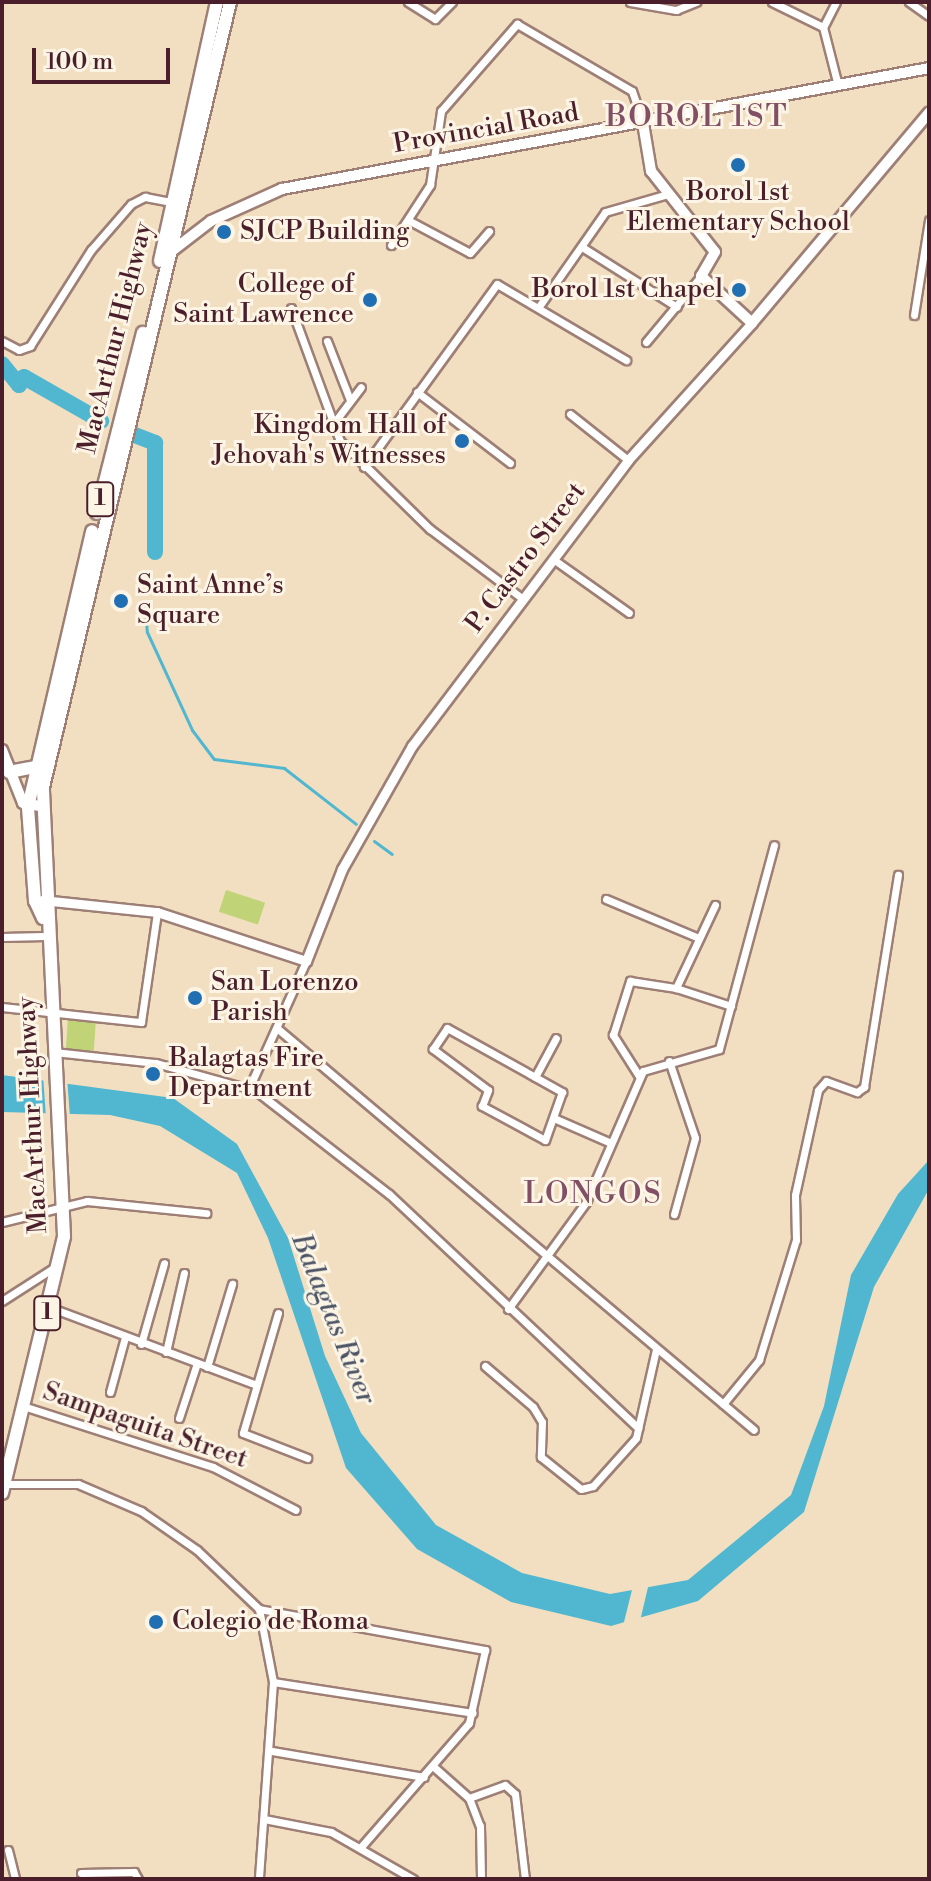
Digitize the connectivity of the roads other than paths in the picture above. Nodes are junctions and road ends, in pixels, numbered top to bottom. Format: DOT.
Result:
graph roads {
  1 [pos="217,2"];
  2 [pos="230,2"];
  3 [pos="408,2"];
  4 [pos="452,2"];
  5 [pos="630,2"];
  6 [pos="696,2"];
  7 [pos="772,2"];
  8 [pos="836,2"];
  9 [pos="909,2"];
  10 [pos="929,16"];
  11 [pos="823,27"];
  12 [pos="929,68"];
  13 [pos="837,82"];
  14 [pos="928,116"];
  15 [pos="643,123"];
  16 [pos="438,160"];
  17 [pos="668,194"];
  18 [pos="176,203"];
  19 [pos="408,220"];
  20 [pos="929,220"];
  21 [pos="489,231"];
  22 [pos="391,245"];
  23 [pos="582,247"];
  24 [pos="166,254"];
  25 [pos="701,276"];
  26 [pos="540,305"];
  27 [pos="677,307"];
  28 [pos="291,308"];
  29 [pos="914,315"];
  30 [pos="752,323"];
  31 [pos="2,341"];
  32 [pos="327,341"];
  33 [pos="646,342"];
  34 [pos="626,360"];
  35 [pos="361,387"];
  36 [pos="417,392"];
  37 [pos="350,400"];
  38 [pos="570,414"];
  39 [pos="333,424"];
  40 [pos="121,433"];
  41 [pos="628,460"];
  42 [pos="510,463"];
  43 [pos="364,467"];
  44 [pos="553,559"];
  45 [pos="523,599"];
  46 [pos="629,613"];
  47 [pos="2,750"];
  48 [pos="35,767"];
  49 [pos="9,772"];
  50 [pos="34,807"];
  51 [pos="774,845"];
  52 [pos="898,875"];
  53 [pos="606,899"];
  54 [pos="41,900"];
  55 [pos="715,905"];
  56 [pos="157,912"];
  57 [pos="45,936"];
  58 [pos="2,937"];
  59 [pos="699,938"];
  60 [pos="306,961"];
  61 [pos="676,988"];
  62 [pos="731,1006"];
  63 [pos="2,1007"];
  64 [pos="50,1010"];
  65 [pos="278,1029"];
  66 [pos="556,1038"];
  67 [pos="54,1057"];
  68 [pos="669,1061"];
  69 [pos="639,1076"];
  70 [pos="535,1077"];
  71 [pos="249,1088"];
  72 [pos="556,1119"];
  73 [pos="611,1143"];
  74 [pos="65,1203"];
  75 [pos="206,1213"];
  76 [pos="674,1214"];
  77 [pos="2,1222"];
  78 [pos="549,1258"];
  79 [pos="164,1263"];
  80 [pos="60,1264"];
  81 [pos="184,1273"];
  82 [pos="232,1284"];
  83 [pos="2,1301"];
  84 [pos="49,1307"];
  85 [pos="508,1309"];
  86 [pos="278,1313"];
  87 [pos="125,1337"];
  88 [pos="141,1344"];
  89 [pos="656,1349"];
  90 [pos="166,1352"];
  91 [pos="197,1363"];
  92 [pos="485,1366"];
  93 [pos="207,1367"];
  94 [pos="254,1384"];
  95 [pos="110,1392"];
  96 [pos="723,1404"];
  97 [pos="23,1406"];
  98 [pos="179,1418"];
  99 [pos="638,1428"];
  100 [pos="754,1430"];
  101 [pos="307,1458"];
  102 [pos="3,1488"];
  103 [pos="296,1510"];
  104 [pos="259,1609"];
  105 [pos="273,1682"];
  106 [pos="473,1713"];
  107 [pos="272,1751"];
  108 [pos="435,1768"];
  109 [pos="424,1777"];
  110 [pos="469,1798"];
  111 [pos="264,1819"];
  112 [pos="361,1847"];
  113 [pos="8,1850"];
  114 [pos="81,1873"];
  115 [pos="15,1879"];
  116 [pos="138,1879"];
  117 [pos="259,1879"];
  118 [pos="413,1879"];
  119 [pos="481,1879"];
  120 [pos="525,1879"];
  1 -- 18 [label="highway, MacArthur Highway / 1"];
  2 -- 18 [label="highway, MacArthur Highway / 1"];
  3 -- 4 [label="street"];
  5 -- 6 [label="street"];
  7 -- 11 [label="street"];
  8 -- 11 [label="street"];
  9 -- 10 [label="street"];
  11 -- 13 [label="street"];
  12 -- 13 [label="main road, Provincial Road"];
  13 -- 15 [label="main road, Provincial Road"];
  14 -- 30 [label="main road, P. Castro Street"];
  15 -- 16 [label="main road, Provincial Road"];
  15 -- 16 [label="street"];
  15 -- 17 [label="main road"];
  16 -- 19 [label="street"];
  16 -- 24 [label="main road, Provincial Road"];
  17 -- 23 [label="street"];
  17 -- 25 [label="main road"];
  18 -- 24 [label="highway, MacArthur Highway / 1"];
  18 -- 31 [label="street"];
  19 -- 21 [label="street"];
  19 -- 22 [label="street"];
  20 -- 29 [label="street"];
  23 -- 26 [label="street"];
  23 -- 27 [label="street"];
  24 -- 40 [label="highway, MacArthur Highway / 1"];
  25 -- 27 [label="street"];
  25 -- 30 [label="main road"];
  26 -- 34 [label="street"];
  26 -- 36 [label="street"];
  27 -- 33 [label="street"];
  28 -- 39 [label="street"];
  30 -- 41 [label="street, P. Castro Street"];
  32 -- 37 [label="street"];
  35 -- 37 [label="street"];
  36 -- 42 [label="street"];
  36 -- 43 [label="street"];
  37 -- 39 [label="street"];
  38 -- 41 [label="street"];
  39 -- 43 [label="street"];
  40 -- 48 [label="highway, MacArthur Highway / 1"];
  40 -- 50 [label="highway, MacArthur Highway / 1"];
  41 -- 44 [label="street, P. Castro Street"];
  43 -- 45 [label="street"];
  44 -- 45 [label="street, P. Castro Street"];
  44 -- 46 [label="street"];
  45 -- 60 [label="street, P. Castro Street"];
  47 -- 49 [label="main road"];
  48 -- 49 [label="highway"];
  48 -- 50 [label="highway, MacArthur Highway / 1"];
  49 -- 50 [label="main road"];
  50 -- 54 [label="highway, MacArthur Highway / 1"];
  51 -- 62 [label="street"];
  52 -- 96 [label="street"];
  53 -- 59 [label="street"];
  54 -- 56 [label="street"];
  54 -- 57 [label="highway, MacArthur Highway / 1"];
  55 -- 59 [label="street"];
  56 -- 60 [label="street"];
  56 -- 64 [label="street"];
  57 -- 58 [label="street"];
  57 -- 64 [label="highway, MacArthur Highway / 1"];
  59 -- 61 [label="street"];
  60 -- 65 [label="street, P. Castro Street"];
  61 -- 62 [label="street"];
  61 -- 69 [label="street"];
  62 -- 68 [label="street"];
  63 -- 64 [label="street"];
  64 -- 67 [label="highway, MacArthur Highway / 1"];
  65 -- 71 [label="street, P. Castro Street"];
  65 -- 78 [label="street"];
  66 -- 70 [label="street"];
  67 -- 71 [label="street"];
  67 -- 74 [label="highway, MacArthur Highway / 1"];
  68 -- 69 [label="street"];
  68 -- 76 [label="street"];
  69 -- 73 [label="street"];
  70 -- 72 [label="street"];
  70 -- 72 [label="street"];
  71 -- 85 [label="street"];
  72 -- 73 [label="street"];
  73 -- 78 [label="street"];
  74 -- 75 [label="street"];
  74 -- 77 [label="street"];
  74 -- 80 [label="highway, MacArthur Highway / 1"];
  78 -- 85 [label="street"];
  78 -- 89 [label="street"];
  79 -- 88 [label="street"];
  80 -- 83 [label="street"];
  80 -- 84 [label="highway, MacArthur Highway / 1"];
  81 -- 90 [label="street"];
  82 -- 93 [label="street"];
  84 -- 87 [label="street"];
  84 -- 97 [label="highway, MacArthur Highway / 1"];
  85 -- 99 [label="street"];
  86 -- 94 [label="street"];
  87 -- 88 [label="street"];
  87 -- 95 [label="street"];
  88 -- 90 [label="street"];
  89 -- 96 [label="street"];
  89 -- 99 [label="street"];
  90 -- 91 [label="street"];
  91 -- 93 [label="street"];
  91 -- 98 [label="street"];
  92 -- 99 [label="street"];
  93 -- 94 [label="street"];
  94 -- 101 [label="street"];
  96 -- 100 [label="street"];
  97 -- 102 [label="highway, MacArthur Highway / 1"];
  97 -- 103 [label="street, Sampaguita Street"];
  102 -- 104 [label="street"];
  104 -- 105 [label="street"];
  104 -- 106 [label="street"];
  105 -- 106 [label="street"];
  105 -- 107 [label="street"];
  106 -- 108 [label="street"];
  107 -- 109 [label="street"];
  107 -- 111 [label="street"];
  108 -- 109 [label="street"];
  108 -- 110 [label="street"];
  109 -- 112 [label="street"];
  110 -- 119 [label="street"];
  110 -- 120 [label="street"];
  111 -- 112 [label="street"];
  111 -- 117 [label="street"];
  112 -- 118 [label="street"];
  113 -- 115 [label="street"];
  114 -- 116 [label="street"];
}
